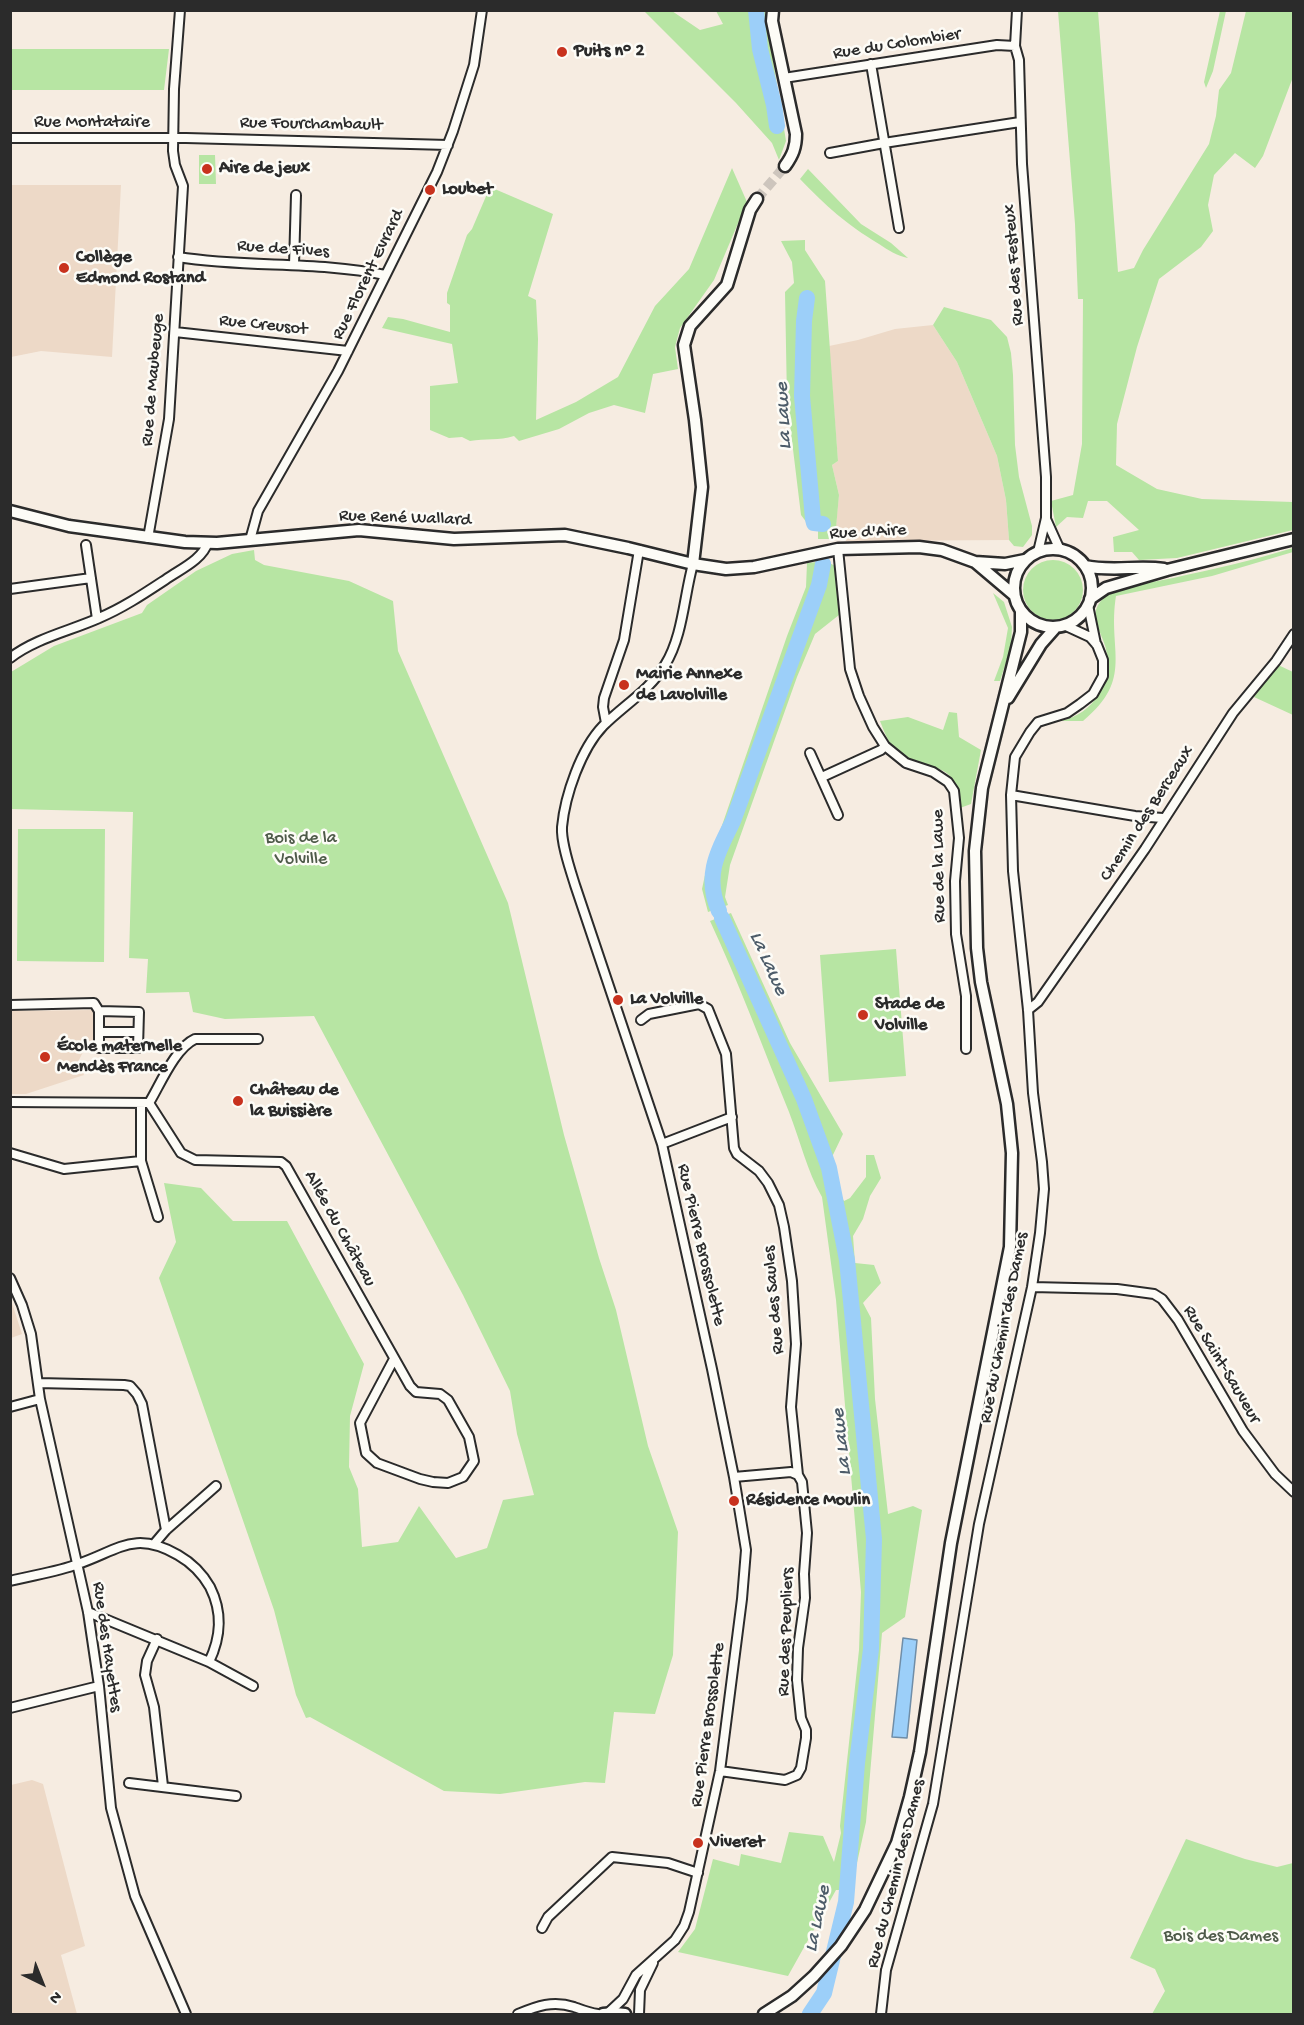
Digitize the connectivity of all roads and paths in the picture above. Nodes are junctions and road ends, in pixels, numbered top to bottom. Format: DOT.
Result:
graph roads {
  1 [pos="180,10"];
  2 [pos="482,10"];
  3 [pos="773,10"];
  4 [pos="1017,10"];
  5 [pos="1015,46"];
  6 [pos="871,64"];
  7 [pos="784,78"];
  8 [pos="1020,122"];
  9 [pos="10,138"];
  10 [pos="174,138"];
  11 [pos="884,143"];
  12 [pos="448,145"];
  13 [pos="830,153"];
  14 [pos="785,166"];
  15 [pos="296,195"];
  16 [pos="757,199"];
  17 [pos="899,228"];
  18 [pos="178,257"];
  19 [pos="294,265"];
  20 [pos="385,275"];
  21 [pos="175,332"];
  22 [pos="348,351"];
  23 [pos="10,511"];
  24 [pos="1046,518"];
  25 [pos="148,538"];
  26 [pos="1293,539"];
  27 [pos="249,540"];
  28 [pos="208,542"];
  29 [pos="86,545"];
  30 [pos="838,549"];
  31 [pos="639,550"];
  32 [pos="1060,550"];
  33 [pos="1038,552"];
  34 [pos="1026,560"];
  35 [pos="975,562"];
  36 [pos="693,564"];
  37 [pos="1085,566"];
  38 [pos="726,569"];
  39 [pos="1167,570"];
  40 [pos="91,578"];
  41 [pos="10,589"];
  42 [pos="1014,595"];
  43 [pos="1089,602"];
  44 [pos="1021,611"];
  45 [pos="97,619"];
  46 [pos="1060,626"];
  47 [pos="1293,634"];
  48 [pos="1097,645"];
  49 [pos="10,658"];
  50 [pos="1002,709"];
  51 [pos="606,723"];
  52 [pos="885,746"];
  53 [pos="810,753"];
  54 [pos="822,777"];
  55 [pos="1011,795"];
  56 [pos="838,815"];
  57 [pos="1163,818"];
  58 [pos="10,1005"];
  59 [pos="1028,1010"];
  60 [pos="99,1011"];
  61 [pos="641,1020"];
  62 [pos="99,1032"];
  63 [pos="138,1032"];
  64 [pos="258,1039"];
  65 [pos="966,1049"];
  66 [pos="10,1102"];
  67 [pos="145,1103"];
  68 [pos="732,1117"];
  69 [pos="662,1144"];
  70 [pos="10,1154"];
  71 [pos="141,1161"];
  72 [pos="158,1217"];
  73 [pos="10,1278"];
  74 [pos="1032,1287"];
  75 [pos="394,1359"];
  76 [pos="38,1383"];
  77 [pos="40,1399"];
  78 [pos="10,1407"];
  79 [pos="798,1475"];
  80 [pos="734,1477"];
  81 [pos="216,1486"];
  82 [pos="1293,1492"];
  83 [pos="166,1530"];
  84 [pos="155,1544"];
  85 [pos="78,1564"];
  86 [pos="10,1581"];
  87 [pos="88,1612"];
  88 [pos="156,1639"];
  89 [pos="209,1662"];
  90 [pos="99,1686"];
  91 [pos="254,1686"];
  92 [pos="10,1708"];
  93 [pos="720,1771"];
  94 [pos="129,1783"];
  95 [pos="163,1786"];
  96 [pos="236,1796"];
  97 [pos="698,1873"];
  98 [pos="542,1928"];
  99 [pos="655,1959"];
  100 [pos="560,2005"];
  101 [pos="186,2014"];
  102 [pos="518,2014"];
  103 [pos="567,2014"];
  104 [pos="603,2014"];
  105 [pos="625,2014"];
  106 [pos="639,2014"];
  107 [pos="764,2014"];
  108 [pos="881,2014"];
  1 -- 10 [label="street, Rue de Maubeuge"];
  2 -- 12 [label="street, Rue Florent Evrard"];
  3 -- 7 [label="main road"];
  4 -- 5 [label="street, Rue des Festeux"];
  5 -- 6 [label="street, Rue du Colombier"];
  5 -- 8 [label="street, Rue des Festeux"];
  6 -- 7 [label="street, Rue du Colombier"];
  6 -- 11 [label="street"];
  7 -- 14 [label="main road"];
  8 -- 11 [label="street"];
  8 -- 24 [label="street, Rue des Festeux"];
  9 -- 10 [label="street, Rue Montataire"];
  10 -- 12 [label="street, Rue Fourchambault"];
  10 -- 18 [label="street, Rue de Maubeuge"];
  11 -- 13 [label="street"];
  11 -- 17 [label="street"];
  12 -- 20 [label="street, Rue Florent Evrard"];
  15 -- 19 [label="street"];
  16 -- 36 [label="main road"];
  18 -- 19 [label="street, Rue de Fives"];
  18 -- 21 [label="street, Rue de Maubeuge"];
  19 -- 20 [label="street, Rue de Fives"];
  20 -- 22 [label="street, Rue Florent Evrard"];
  21 -- 22 [label="street, Rue Creusot"];
  21 -- 25 [label="street, Rue de Maubeuge"];
  22 -- 27 [label="street, Rue Florent Evrard"];
  23 -- 25 [label="main road, Rue René Wallard"];
  24 -- 32 [label="street, Rue des Festeux"];
  24 -- 33 [label="street, Rue des Festeux"];
  25 -- 28 [label="main road, Rue René Wallard"];
  26 -- 39 [label="main road"];
  27 -- 28 [label="main road, Rue René Wallard"];
  27 -- 31 [label="main road, Rue René Wallard"];
  28 -- 45 [label="street"];
  29 -- 40 [label="street"];
  30 -- 35 [label="main road, Rue d'Aire"];
  30 -- 38 [label="main road, Rue d'Aire"];
  30 -- 52 [label="street, Rue de la Lawe"];
  31 -- 36 [label="main road, Rue René Wallard"];
  31 -- 51 [label="street"];
  32 -- 33 [label="main road"];
  32 -- 37 [label="main road"];
  33 -- 34 [label="main road"];
  34 -- 35 [label="main road, Rue d'Aire"];
  34 -- 42 [label="main road"];
  35 -- 42 [label="main road, Rue d'Aire"];
  36 -- 38 [label="main road, Rue René Wallard"];
  36 -- 51 [label="street, Rue Pierre Brossolette"];
  37 -- 39 [label="main road"];
  37 -- 43 [label="main road"];
  39 -- 43 [label="main road"];
  40 -- 41 [label="street"];
  40 -- 45 [label="street"];
  42 -- 44 [label="main road"];
  43 -- 46 [label="main road"];
  43 -- 48 [label="street, Rue du Chemin des Dames"];
  44 -- 46 [label="main road"];
  44 -- 50 [label="main road"];
  45 -- 49 [label="street"];
  46 -- 48 [label="street"];
  46 -- 50 [label="main road"];
  47 -- 57 [label="street, Chemin des Berceaux"];
  48 -- 55 [label="street, Rue du Chemin des Dames"];
  50 -- 107 [label="main road"];
  51 -- 69 [label="street, Rue Pierre Brossolette"];
  52 -- 54 [label="street"];
  52 -- 65 [label="street, Rue de la Lawe"];
  53 -- 54 [label="street"];
  54 -- 56 [label="street"];
  55 -- 57 [label="street"];
  55 -- 59 [label="street, Rue du Chemin des Dames"];
  57 -- 59 [label="street, Chemin des Berceaux"];
  58 -- 60 [label="street"];
  59 -- 74 [label="street, Rue du Chemin des Dames"];
  60 -- 62 [label="street"];
  60 -- 63 [label="street"];
  61 -- 68 [label="street"];
  62 -- 63 [label="street"];
  62 -- 63 [label="street"];
  64 -- 67 [label="street"];
  66 -- 67 [label="street"];
  67 -- 71 [label="street"];
  67 -- 75 [label="street, Allée du Château"];
  68 -- 69 [label="street"];
  68 -- 79 [label="street, Rue des Saules"];
  69 -- 80 [label="street, Rue Pierre Brossolette"];
  70 -- 71 [label="street"];
  71 -- 72 [label="street"];
  73 -- 76 [label="street, Rue des Hayettes"];
  74 -- 82 [label="street, Rue Saint-Sauveur"];
  74 -- 108 [label="street, Rue du Chemin des Dames"];
  75 -- 75 [label="street, Allée du Château"];
  76 -- 77 [label="street, Rue des Hayettes"];
  76 -- 83 [label="street"];
  77 -- 78 [label="street"];
  77 -- 85 [label="street, Rue des Hayettes"];
  79 -- 80 [label="street"];
  79 -- 93 [label="street, Rue des Peupliers"];
  80 -- 93 [label="street, Rue Pierre Brossolette"];
  81 -- 83 [label="street"];
  83 -- 84 [label="street"];
  84 -- 85 [label="street"];
  84 -- 89 [label="street"];
  85 -- 86 [label="street"];
  85 -- 87 [label="street, Rue des Hayettes"];
  87 -- 88 [label="street"];
  87 -- 90 [label="street, Rue des Hayettes"];
  88 -- 89 [label="street"];
  88 -- 95 [label="street"];
  89 -- 91 [label="street"];
  90 -- 92 [label="street"];
  90 -- 101 [label="street, Rue des Hayettes"];
  93 -- 97 [label="street, Rue Pierre Brossolette"];
  94 -- 95 [label="street"];
  95 -- 96 [label="street"];
  97 -- 98 [label="street"];
  97 -- 99 [label="street, Rue Pierre Brossolette"];
  99 -- 104 [label="street, Rue Pierre Brossolette"];
  99 -- 106 [label="street, Rue Pierre Brossolette"];
  100 -- 102 [label="street"];
  100 -- 103 [label="street"];
  100 -- 104 [label="street"];
  104 -- 105 [label="main road"];
}
